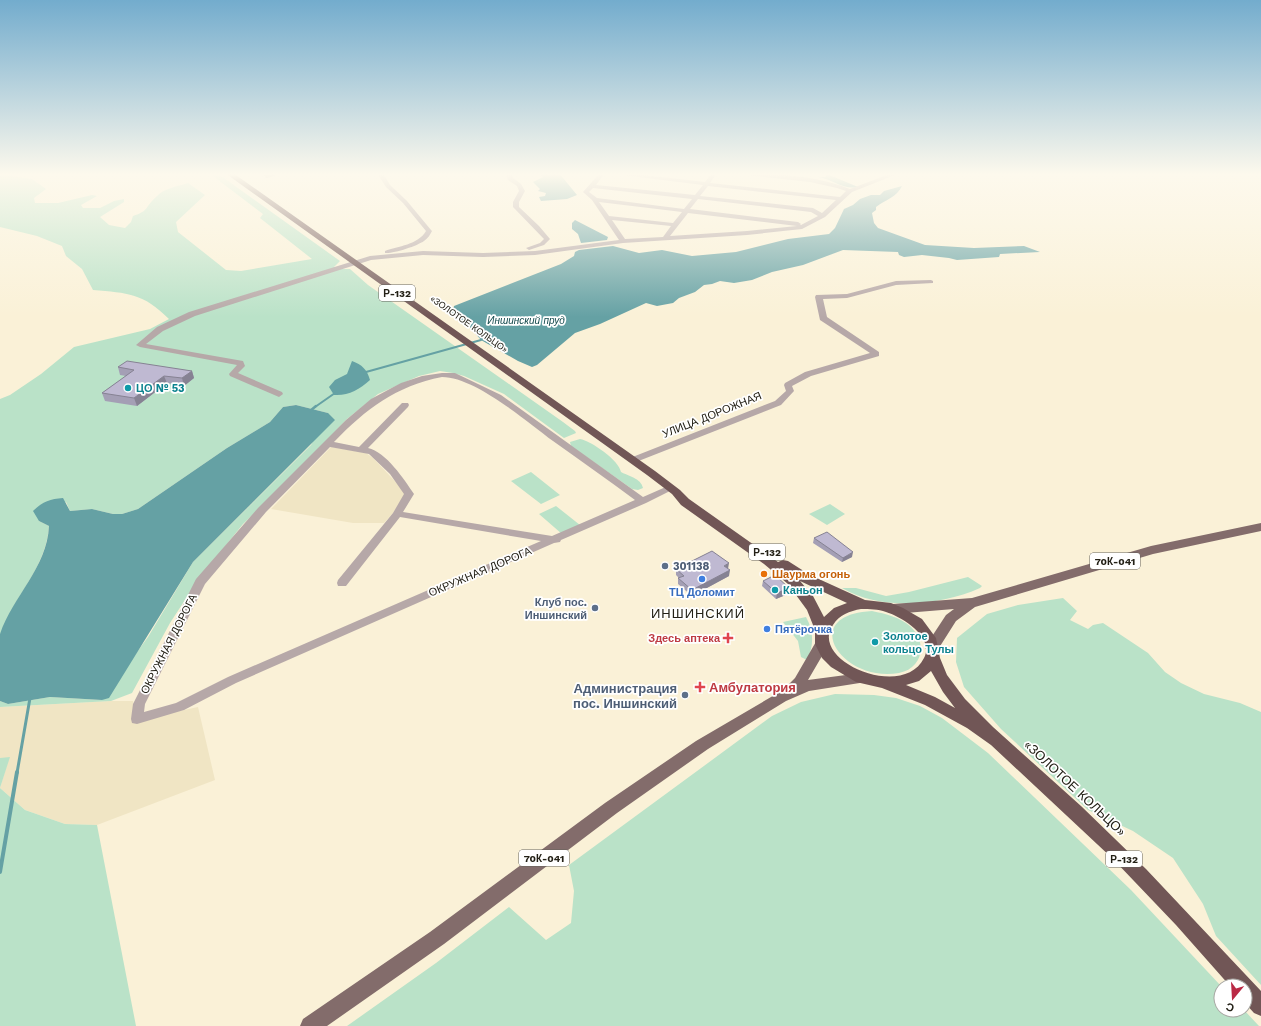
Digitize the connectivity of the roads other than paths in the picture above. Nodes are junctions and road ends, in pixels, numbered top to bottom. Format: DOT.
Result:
graph roads {
  1 [pos="295,221"];
  2 [pos="420,221"];
  3 [pos="531,221"];
  4 [pos="608,221"];
  5 [pos="634,221"];
  6 [pos="678,221"];
  7 [pos="773,221"];
  8 [pos="815,221"];
  9 [pos="675,225"];
  10 [pos="802,227"];
  11 [pos="665,238"];
  12 [pos="623,241"];
  13 [pos="483,255"];
  14 [pos="370,258"];
  15 [pos="353,262"];
  16 [pos="931,282"];
  17 [pos="279,394"];
  18 [pos="405,405"];
  19 [pos="329,444"];
  20 [pos="362,449"];
  21 [pos="633,460"];
  22 [pos="674,490"];
  23 [pos="643,501"];
  24 [pos="397,514"];
  25 [pos="1261,527"];
  26 [pos="556,540"];
  27 [pos="342,583"];
  28 [pos="972,603"];
  29 [pos="862,604"];
  30 [pos="893,609"];
  31 [pos="824,631"];
  32 [pos="932,652"];
  33 [pos="861,678"];
  34 [pos="884,683"];
  35 [pos="782,697"];
  36 [pos="996,740"];
  37 [pos="1236,978"];
  38 [pos="1253,997"];
  39 [pos="1261,1006"];
  40 [pos="310,1026"];
  1 -- 15 [label="highway, «ЗОЛОТОЕ КОЛЬЦО» / Р-132"];
  2 -- 14 [label="street"];
  3 -- 13 [label="street"];
  4 -- 12 [label="street"];
  5 -- 9 [label="street"];
  6 -- 9 [label="street"];
  7 -- 10 [label="street"];
  8 -- 10 [label="street"];
  9 -- 11 [label="street"];
  10 -- 11 [label="street"];
  11 -- 12 [label="street"];
  12 -- 13 [label="street"];
  13 -- 14 [label="street"];
  14 -- 15 [label="street"];
  15 -- 17 [label="street"];
  15 -- 21 [label="highway, «ЗОЛОТОЕ КОЛЬЦО» / Р-132"];
  16 -- 21 [label="street, УЛИЦА ДОРОЖНАЯ"];
  18 -- 20 [label="street"];
  19 -- 20 [label="street"];
  19 -- 23 [label="street, ОКРУЖНАЯ ДОРОГА"];
  19 -- 26 [label="street, ОКРУЖНАЯ ДОРОГА"];
  20 -- 24 [label="street"];
  21 -- 22 [label="highway, «ЗОЛОТОЕ КОЛЬЦО» / Р-132"];
  22 -- 23 [label="street, ОКРУЖНАЯ ДОРОГА"];
  22 -- 29 [label="highway, «ЗОЛОТОЕ КОЛЬЦО» / Р-132"];
  22 -- 31 [label="highway, «ЗОЛОТОЕ КОЛЬЦО» / Р-132"];
  23 -- 26 [label="street, ОКРУЖНАЯ ДОРОГА"];
  24 -- 26 [label="street"];
  24 -- 27 [label="street"];
  25 -- 28 [label="main road, 70К-041"];
  28 -- 30 [label="main road, 70К-041"];
  28 -- 32 [label="main road, 70К-041"];
  29 -- 30 [label="highway, «ЗОЛОТОЕ КОЛЬЦО» / Р-132"];
  29 -- 31 [label="highway, «ЗОЛОТОЕ КОЛЬЦО» / Р-132"];
  30 -- 32 [label="highway, «ЗОЛОТОЕ КОЛЬЦО» / Р-132"];
  31 -- 33 [label="highway, «ЗОЛОТОЕ КОЛЬЦО» / Р-132"];
  31 -- 35 [label="main road, 70К-041"];
  32 -- 34 [label="highway, «ЗОЛОТОЕ КОЛЬЦО» / Р-132"];
  32 -- 36 [label="highway, «ЗОЛОТОЕ КОЛЬЦО» / Р-132"];
  33 -- 34 [label="highway, «ЗОЛОТОЕ КОЛЬЦО» / Р-132"];
  33 -- 35 [label="main road, 70К-041"];
  34 -- 36 [label="highway, «ЗОЛОТОЕ КОЛЬЦО» / Р-132"];
  35 -- 40 [label="main road, 70К-041"];
  36 -- 37 [label="highway, «ЗОЛОТОЕ КОЛЬЦО» / Р-132"];
  38 -- 39 [label="highway, «ЗОЛОТОЕ КОЛЬЦО» / Р-132"];
}
